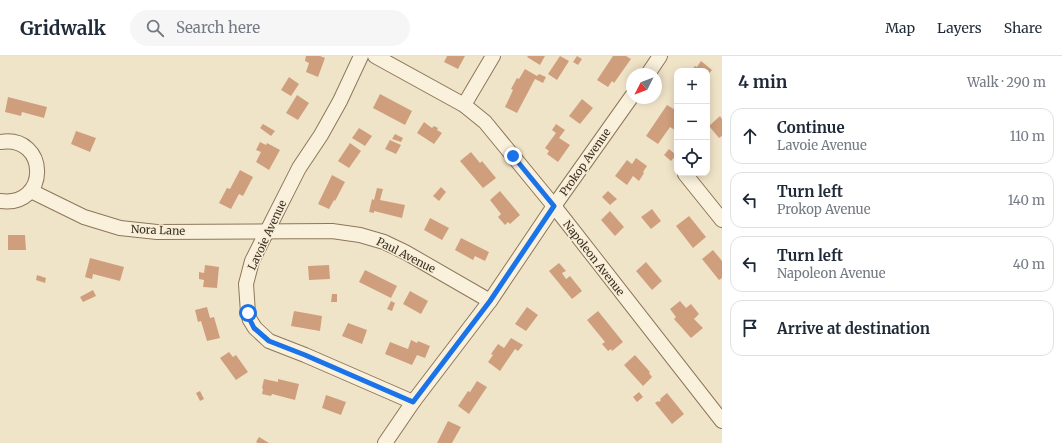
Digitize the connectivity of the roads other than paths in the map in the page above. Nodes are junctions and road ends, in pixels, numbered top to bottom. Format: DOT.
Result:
graph roads {
  1 [pos="361,56"];
  2 [pos="374,56"];
  3 [pos="493,56"];
  4 [pos="660,56"];
  5 [pos="652,68"];
  6 [pos="626,104"];
  7 [pos="464,105"];
  8 [pos="0,142"];
  9 [pos="687,176"];
  10 [pos="31,191"];
  11 [pos="0,201"];
  12 [pos="554,206"];
  13 [pos="722,220"];
  14 [pos="268,231"];
  15 [pos="490,301"];
  16 [pos="413,402"];
  17 [pos="722,421"];
  18 [pos="385,443"];
  1 -- 14 [label="street, Lavoie Avenue"];
  2 -- 7 [label="street, Napoleon Avenue"];
  3 -- 7 [label="street"];
  4 -- 5 [label="street"];
  6 -- 12 [label="street, Prokop Avenue"];
  7 -- 12 [label="street, Napoleon Avenue"];
  8 -- 10 [label="street"];
  9 -- 13 [label="street"];
  10 -- 11 [label="street"];
  10 -- 14 [label="street, Nora Lane"];
  12 -- 15 [label="street, Prokop Avenue"];
  12 -- 17 [label="street, Napoleon Avenue"];
  14 -- 15 [label="street, Paul Avenue"];
  14 -- 16 [label="street, Lavoie Avenue"];
  15 -- 16 [label="street, Prokop Avenue"];
  16 -- 18 [label="street, Prokop Avenue"];
}
